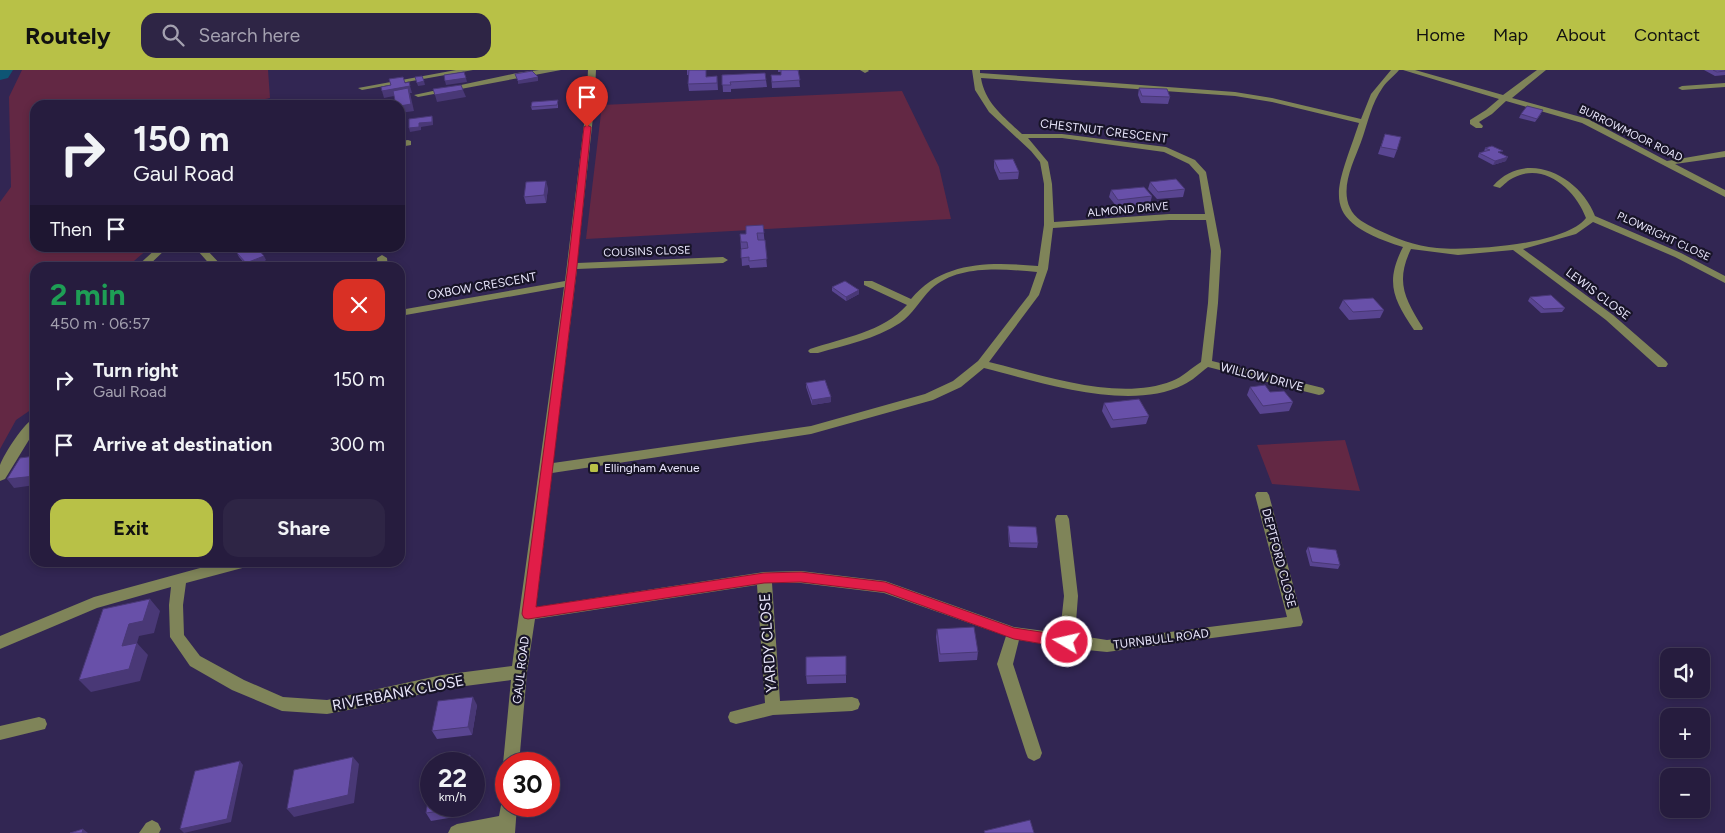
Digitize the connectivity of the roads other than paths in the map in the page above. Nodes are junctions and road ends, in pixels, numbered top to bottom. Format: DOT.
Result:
graph roads {
  1 [pos="469,70"];
  2 [pos="557,70"];
  3 [pos="592,70"];
  4 [pos="1395,70"];
  5 [pos="1407,70"];
  6 [pos="1542,70"];
  7 [pos="1417,71"];
  8 [pos="976,72"];
  9 [pos="1725,85"];
  10 [pos="362,88"];
  11 [pos="1682,88"];
  12 [pos="418,95"];
  13 [pos="1507,97"];
  14 [pos="1364,122"];
  15 [pos="1479,126"];
  16 [pos="1020,136"];
  17 [pos="1725,154"];
  18 [pos="1668,163"];
  19 [pos="1497,186"];
  20 [pos="1725,194"];
  21 [pos="1209,217"];
  22 [pos="1592,218"];
  23 [pos="1048,225"];
  24 [pos="1408,246"];
  25 [pos="1516,248"];
  26 [pos="158,252"];
  27 [pos="204,252"];
  28 [pos="723,260"];
  29 [pos="147,262"];
  30 [pos="213,262"];
  31 [pos="572,266"];
  32 [pos="1043,270"];
  33 [pos="1725,280"];
  34 [pos="569,283"];
  35 [pos="868,283"];
  36 [pos="912,304"];
  37 [pos="405,312"];
  38 [pos="1418,328"];
  39 [pos="814,351"];
  40 [pos="1206,363"];
  41 [pos="982,364"];
  42 [pos="1662,364"];
  43 [pos="1319,391"];
  44 [pos="30,428"];
  45 [pos="546,469"];
  46 [pos="0,476"];
  47 [pos="1262,495"];
  48 [pos="1062,519"];
  49 [pos="227,567"];
  50 [pos="764,578"];
  51 [pos="180,579"];
  52 [pos="528,614"];
  53 [pos="1296,622"];
  54 [pos="1014,634"];
  55 [pos="1067,642"];
  56 [pos="0,644"];
  57 [pos="519,672"];
  58 [pos="852,704"];
  59 [pos="772,708"];
  60 [pos="736,717"];
  61 [pos="40,724"];
  62 [pos="0,733"];
  63 [pos="512,752"];
  64 [pos="1034,753"];
  65 [pos="507,821"];
  66 [pos="457,833"];
  1 -- 10 [label="street"];
  2 -- 12 [label="street"];
  3 -- 31 [label="street, GAUL ROAD"];
  4 -- 14 [label="street"];
  5 -- 7 [label="street, BURROWMOOR ROAD"];
  6 -- 13 [label="street"];
  7 -- 13 [label="street, BURROWMOOR ROAD"];
  8 -- 14 [label="street"];
  8 -- 16 [label="street"];
  9 -- 11 [label="street"];
  13 -- 15 [label="street"];
  13 -- 18 [label="street, BURROWMOOR ROAD"];
  14 -- 24 [label="street"];
  16 -- 21 [label="street, CHESTNUT CRESCENT"];
  16 -- 23 [label="street"];
  17 -- 18 [label="street"];
  18 -- 20 [label="street, BURROWMOOR ROAD"];
  19 -- 22 [label="street"];
  21 -- 23 [label="street, ALMOND DRIVE"];
  21 -- 40 [label="street, CHESTNUT CRESCENT"];
  22 -- 25 [label="street"];
  22 -- 33 [label="street, PLOWRIGHT CLOSE"];
  23 -- 32 [label="street"];
  24 -- 25 [label="street"];
  24 -- 38 [label="street"];
  25 -- 42 [label="street, LEWIS CLOSE"];
  26 -- 29 [label="street"];
  27 -- 30 [label="street"];
  28 -- 31 [label="street, COUSINS CLOSE"];
  31 -- 34 [label="street, GAUL ROAD"];
  32 -- 36 [label="street"];
  32 -- 41 [label="street"];
  34 -- 37 [label="street, OXBOW CRESCENT"];
  34 -- 45 [label="street, GAUL ROAD"];
  35 -- 36 [label="street"];
  36 -- 39 [label="street"];
  40 -- 41 [label="street"];
  40 -- 43 [label="street, WILLOW DRIVE"];
  41 -- 45 [label="street"];
  44 -- 46 [label="street"];
  45 -- 52 [label="street, GAUL ROAD"];
  47 -- 53 [label="street, DEPTFORD CLOSE"];
  48 -- 55 [label="street"];
  49 -- 51 [label="street"];
  50 -- 52 [label="street, TURNBULL ROAD"];
  50 -- 54 [label="street, TURNBULL ROAD"];
  50 -- 59 [label="street, YARDY CLOSE"];
  51 -- 56 [label="street"];
  51 -- 57 [label="street, RIVERBANK CLOSE"];
  52 -- 57 [label="street, GAUL ROAD"];
  53 -- 55 [label="street, TURNBULL ROAD"];
  54 -- 55 [label="street, TURNBULL ROAD"];
  54 -- 64 [label="street"];
  57 -- 63 [label="street, GAUL ROAD"];
  58 -- 59 [label="street, YARDY CLOSE"];
  59 -- 60 [label="street, YARDY CLOSE"];
  61 -- 62 [label="street"];
  65 -- 66 [label="street"];
}
